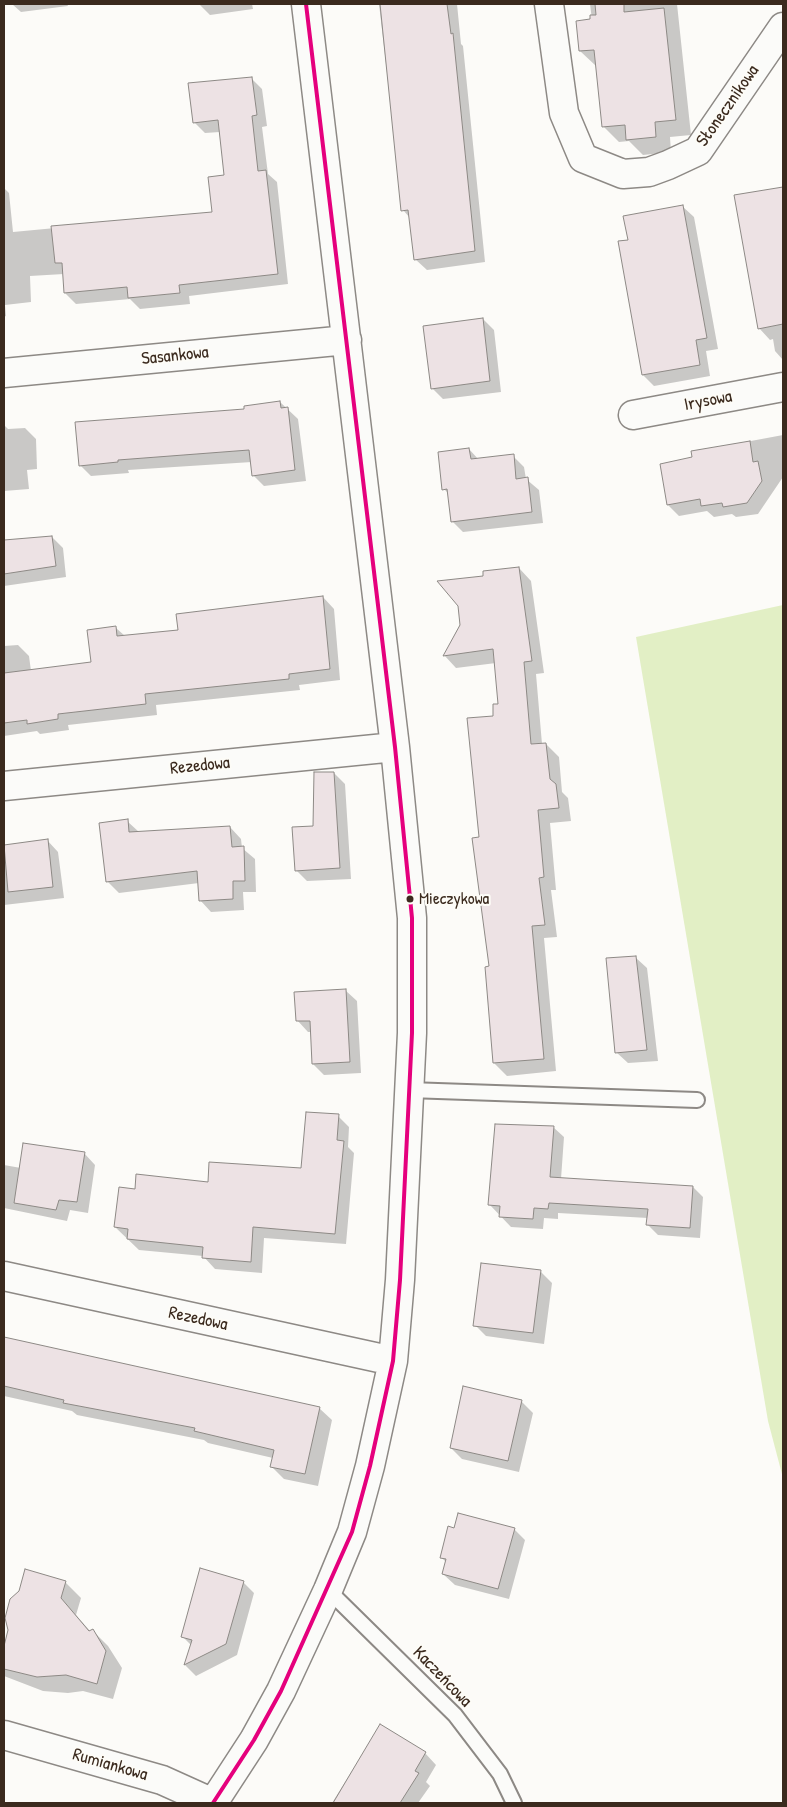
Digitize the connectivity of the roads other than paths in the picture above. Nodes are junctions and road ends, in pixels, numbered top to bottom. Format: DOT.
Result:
graph roads {
  1 [pos="306,4"];
  2 [pos="549,4"];
  3 [pos="783,27"];
  4 [pos="347,340"];
  5 [pos="4,373"];
  6 [pos="783,387"];
  7 [pos="633,415"];
  8 [pos="395,747"];
  9 [pos="4,786"];
  10 [pos="410,1090"];
  11 [pos="697,1100"];
  12 [pos="4,1276"];
  13 [pos="393,1361"];
  14 [pos="328,1590"];
  15 [pos="4,1735"];
  16 [pos="213,1803"];
  17 [pos="514,1803"];
  1 -- 4 [label="street"];
  2 -- 3 [label="street, Słonecznikowa"];
  4 -- 5 [label="street, Sasankowa"];
  4 -- 8 [label="street"];
  6 -- 7 [label="street, Irysowa"];
  8 -- 9 [label="street, Rezedowa"];
  8 -- 10 [label="street"];
  10 -- 11 [label="lane"];
  10 -- 13 [label="street"];
  12 -- 13 [label="street, Rezedowa"];
  13 -- 14 [label="street"];
  14 -- 16 [label="street"];
  14 -- 17 [label="lane, Kaczeńcowa"];
  15 -- 16 [label="street, Rumiankowa"];
}
